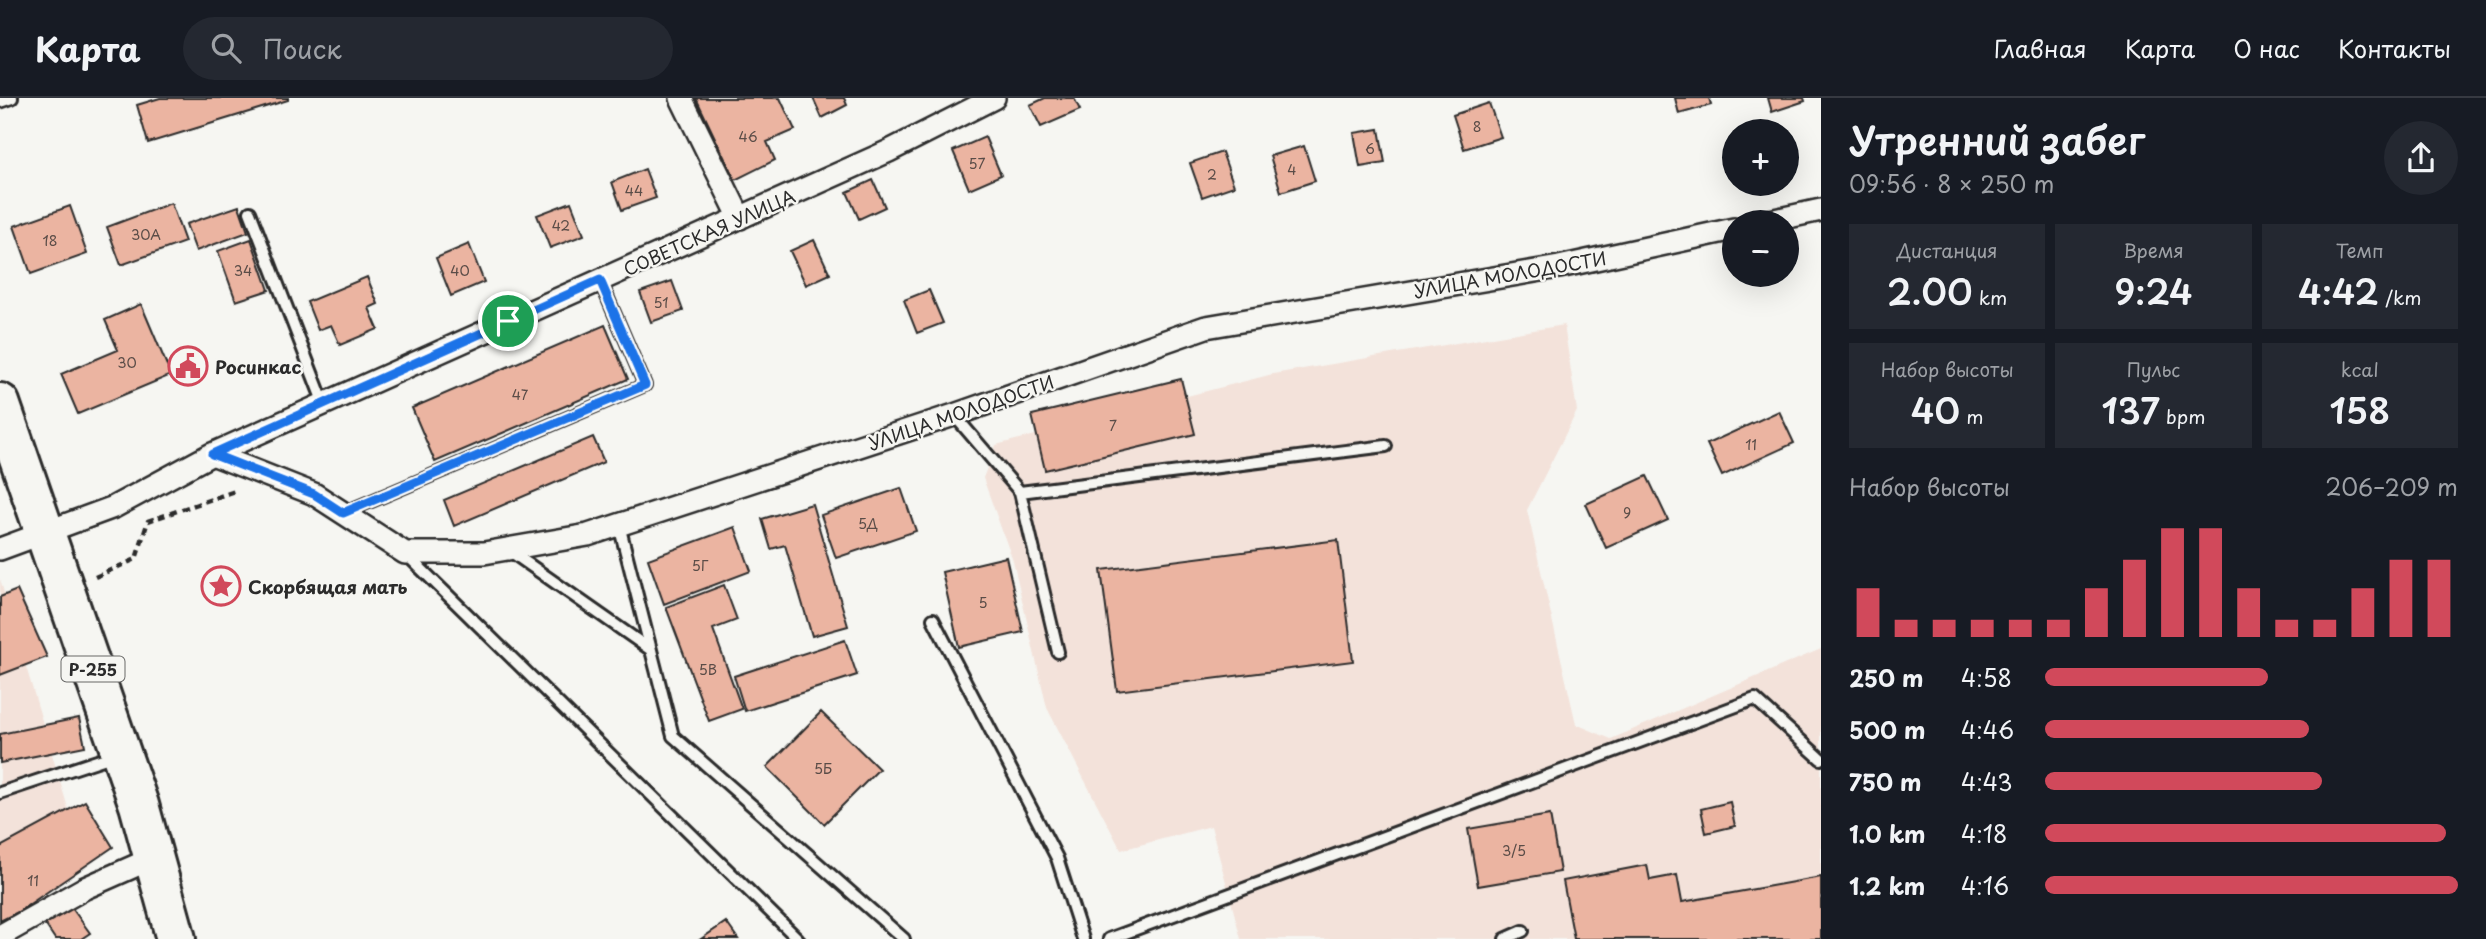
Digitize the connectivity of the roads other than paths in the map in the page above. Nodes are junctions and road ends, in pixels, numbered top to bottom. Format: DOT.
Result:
graph roads {
  1 [pos="12,98"];
  2 [pos="681,98"];
  3 [pos="994,98"];
  4 [pos="0,102"];
  5 [pos="1821,210"];
  6 [pos="250,212"];
  7 [pos="1799,215"];
  8 [pos="740,218"];
  9 [pos="1722,232"];
  10 [pos="600,280"];
  11 [pos="0,402"];
  12 [pos="324,404"];
  13 [pos="954,415"];
  14 [pos="1386,446"];
  15 [pos="212,454"];
  16 [pos="1020,492"];
  17 [pos="343,513"];
  18 [pos="619,525"];
  19 [pos="46,533"];
  20 [pos="0,549"];
  21 [pos="507,549"];
  22 [pos="405,553"];
  23 [pos="933,619"];
  24 [pos="651,650"];
  25 [pos="1058,652"];
  26 [pos="121,753"];
  27 [pos="1821,759"];
  28 [pos="0,793"];
  29 [pos="153,858"];
  30 [pos="1523,931"];
  31 [pos="0,936"];
  32 [pos="176,939"];
  33 [pos="798,939"];
  34 [pos="904,939"];
  35 [pos="1083,939"];
  36 [pos="1109,939"];
  37 [pos="1505,939"];
  1 -- 4 [label="lane"];
  2 -- 8 [label="street"];
  3 -- 8 [label="street, СОВЕТСКАЯ УЛИЦА"];
  5 -- 7 [label="street"];
  6 -- 12 [label="lane"];
  8 -- 10 [label="street, СОВЕТСКАЯ УЛИЦА"];
  9 -- 13 [label="street, УЛИЦА МОЛОДОСТИ"];
  10 -- 12 [label="street, СОВЕТСКАЯ УЛИЦА"];
  10 -- 17 [label="lane"];
  11 -- 19 [label="highway, Р-255"];
  12 -- 15 [label="street, СОВЕТСКАЯ УЛИЦА"];
  13 -- 16 [label="lane"];
  13 -- 18 [label="street, УЛИЦА МОЛОДОСТИ"];
  14 -- 16 [label="lane"];
  15 -- 17 [label="street"];
  15 -- 19 [label="street, СОВЕТСКАЯ УЛИЦА"];
  16 -- 25 [label="lane"];
  17 -- 22 [label="street"];
  18 -- 21 [label="street, УЛИЦА МОЛОДОСТИ"];
  18 -- 24 [label="lane"];
  19 -- 20 [label="street, СОВЕТСКАЯ УЛИЦА"];
  19 -- 26 [label="highway, Р-255"];
  21 -- 22 [label="street, УЛИЦА МОЛОДОСТИ"];
  21 -- 24 [label="lane"];
  22 -- 33 [label="lane"];
  23 -- 35 [label="lane"];
  24 -- 34 [label="lane"];
  26 -- 28 [label="lane"];
  26 -- 29 [label="highway, Р-255"];
  27 -- 36 [label="lane"];
  29 -- 31 [label="street"];
  29 -- 32 [label="highway, Р-255"];
  30 -- 37 [label="lane"];
}
